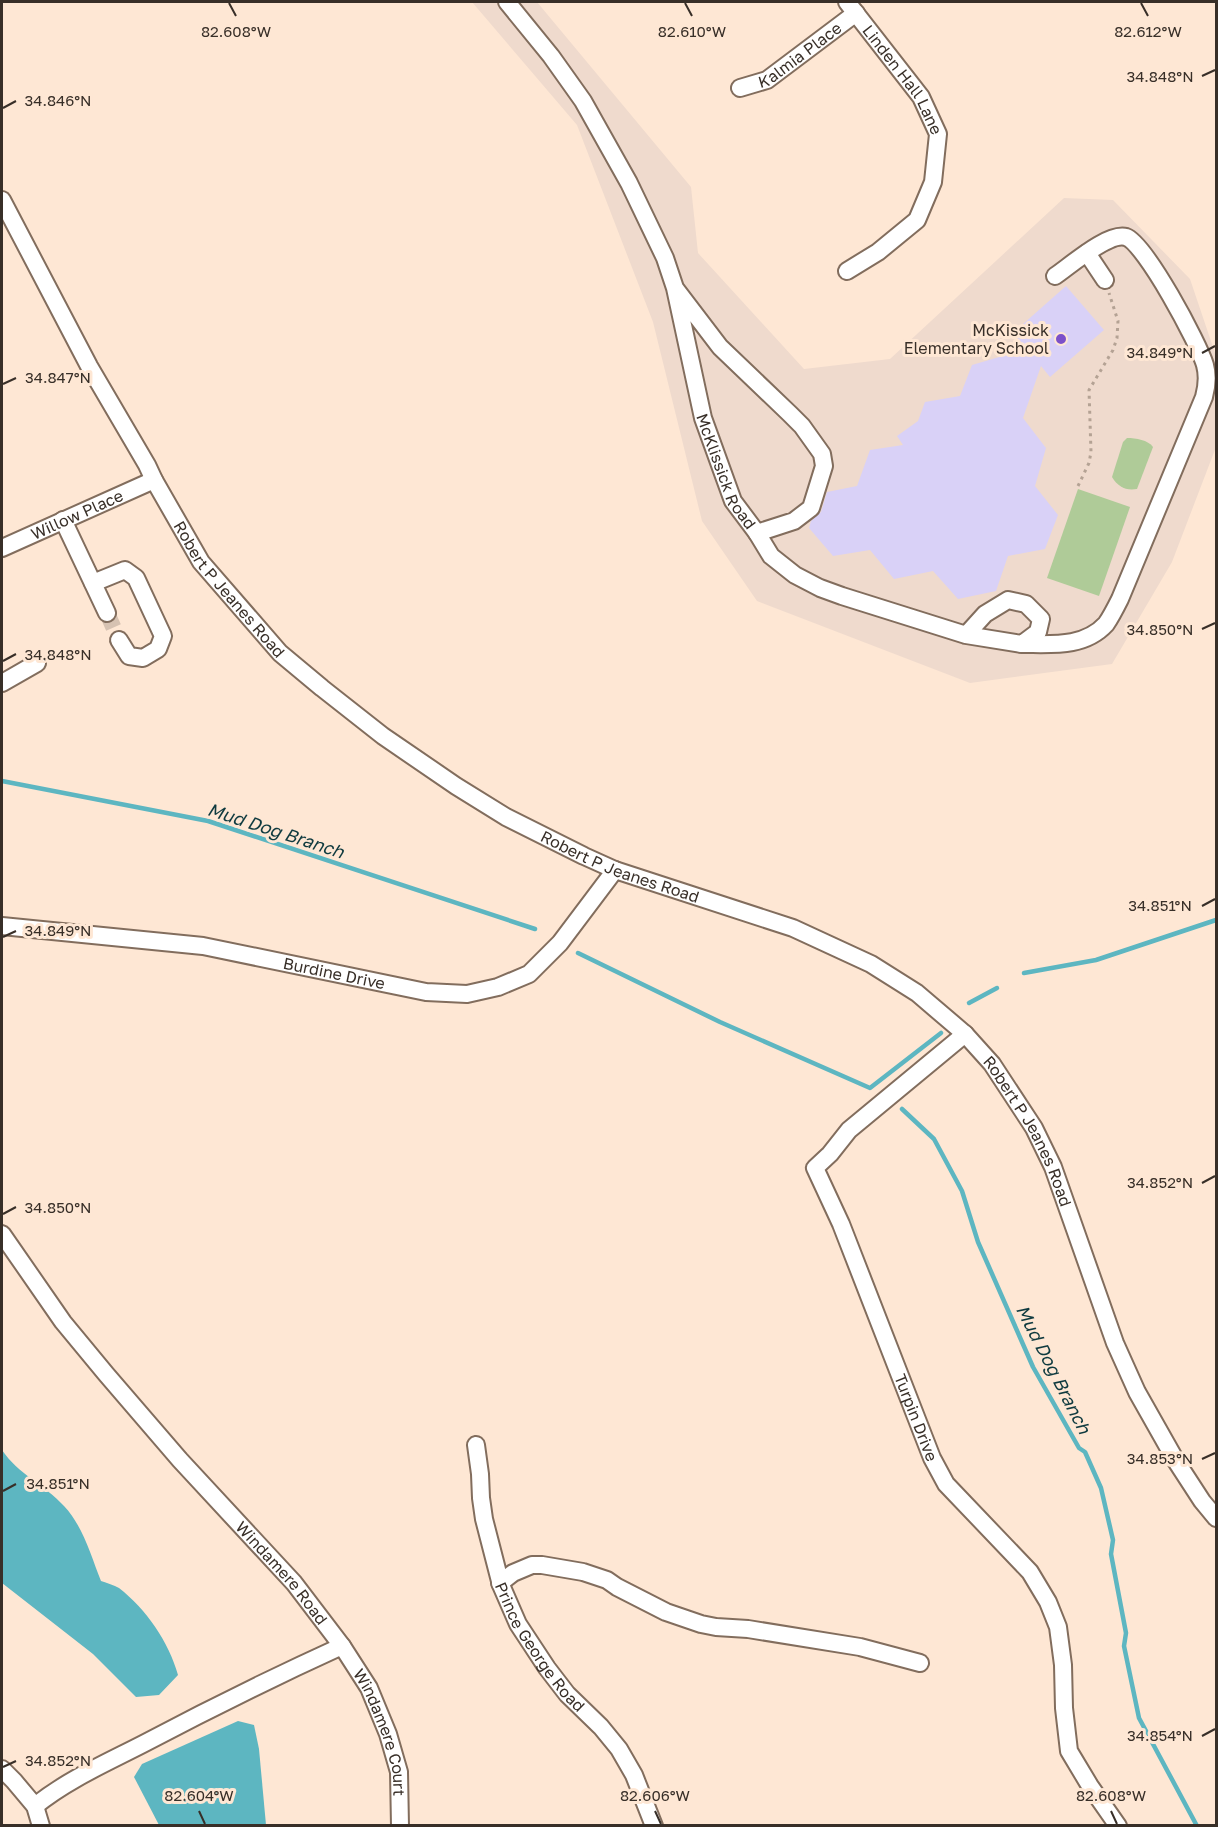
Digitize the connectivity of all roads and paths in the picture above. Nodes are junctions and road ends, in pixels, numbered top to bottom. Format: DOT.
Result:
graph roads {
  1 [pos="507,2"];
  2 [pos="851,7"];
  3 [pos="740,88"];
  4 [pos="2,200"];
  5 [pos="1087,254"];
  6 [pos="847,271"];
  7 [pos="1055,276"];
  8 [pos="1106,280"];
  9 [pos="675,288"];
  10 [pos="154,480"];
  11 [pos="1078,486"];
  12 [pos="63,520"];
  13 [pos="757,533"];
  14 [pos="2,548"];
  15 [pos="93,583"];
  16 [pos="107,613"];
  17 [pos="966,635"];
  18 [pos="119,640"];
  19 [pos="1022,644"];
  20 [pos="38,663"];
  21 [pos="2,683"];
  22 [pos="615,870"];
  23 [pos="2,926"];
  24 [pos="965,1034"];
  25 [pos="2,1234"];
  26 [pos="476,1446"];
  27 [pos="1216,1518"];
  28 [pos="500,1583"];
  29 [pos="342,1646"];
  30 [pos="920,1663"];
  31 [pos="2,1769"];
  32 [pos="35,1806"];
  33 [pos="41,1826"];
  34 [pos="400,1826"];
  35 [pos="654,1826"];
  36 [pos="1118,1826"];
  1 -- 9 [label="street, McKlissick Road"];
  2 -- 3 [label="street, Kalmia Place"];
  2 -- 6 [label="street, Linden Hall Lane"];
  4 -- 10 [label="street, Robert P Jeanes Road"];
  5 -- 7 [label="street"];
  5 -- 8 [label="street"];
  5 -- 19 [label="street"];
  8 -- 11 [label="path"];
  9 -- 13 [label="street, McKlissick Road"];
  9 -- 13 [label="street, McKlissick Road"];
  10 -- 12 [label="street, Willow Place"];
  10 -- 22 [label="street, Robert P Jeanes Road"];
  12 -- 14 [label="street, Willow Place"];
  12 -- 15 [label="street"];
  13 -- 17 [label="street"];
  15 -- 16 [label="street"];
  15 -- 18 [label="street"];
  17 -- 19 [label="street"];
  17 -- 19 [label="street"];
  20 -- 21 [label="street"];
  22 -- 23 [label="street, Burdine Drive"];
  22 -- 24 [label="street, Robert P Jeanes Road"];
  24 -- 27 [label="street, Robert P Jeanes Road"];
  24 -- 36 [label="street, Turpin Drive"];
  25 -- 29 [label="street, Windamere Road"];
  26 -- 28 [label="street, Prince George Road"];
  28 -- 30 [label="street"];
  28 -- 35 [label="street, Prince George Road"];
  29 -- 32 [label="street"];
  29 -- 34 [label="street, Windamere Court"];
  31 -- 32 [label="street"];
  32 -- 33 [label="street"];
}
